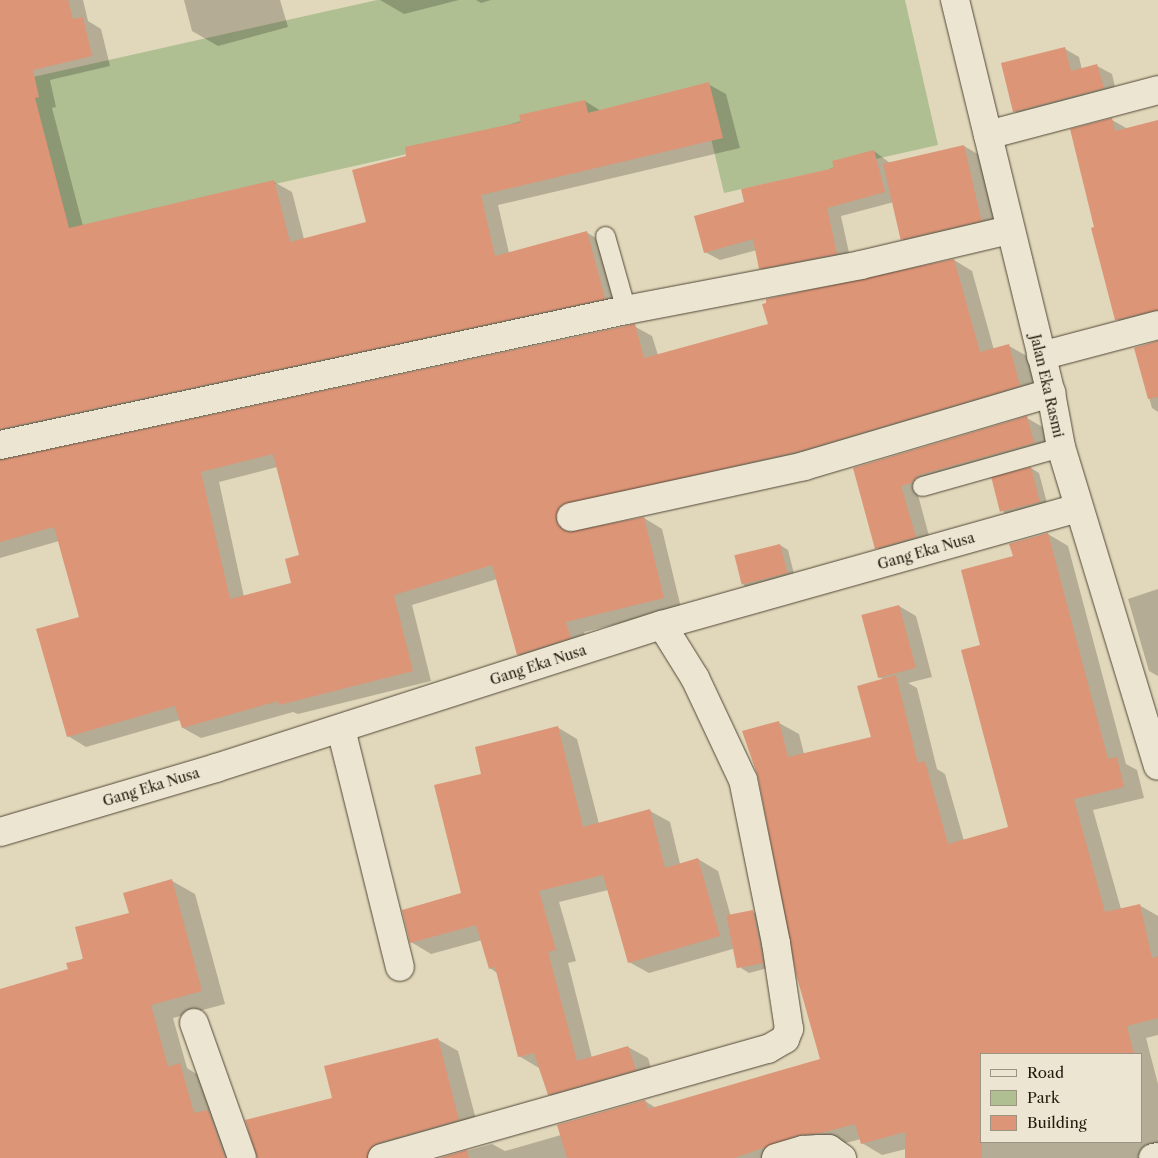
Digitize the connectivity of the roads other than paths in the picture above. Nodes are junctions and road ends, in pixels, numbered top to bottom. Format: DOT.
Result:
graph roads {
  1 [pos="954,0"];
  2 [pos="1158,90"];
  3 [pos="988,134"];
  4 [pos="1009,230"];
  5 [pos="605,236"];
  6 [pos="626,310"];
  7 [pos="1158,325"];
  8 [pos="1040,356"];
  9 [pos="1051,393"];
  10 [pos="0,445"];
  11 [pos="1061,446"];
  12 [pos="922,486"];
  13 [pos="1078,508"];
  14 [pos="571,517"];
  15 [pos="662,625"];
  16 [pos="341,728"];
  17 [pos="1158,766"];
  18 [pos="0,832"];
  19 [pos="400,967"];
  20 [pos="194,1023"];
  21 [pos="1158,1157"];
  22 [pos="242,1158"];
  23 [pos="382,1158"];
  24 [pos="776,1158"];
  25 [pos="842,1158"];
  26 [pos="1153,1158"];
  1 -- 3 [label="street, Jalan Eka Rasmi"];
  2 -- 3 [label="street"];
  3 -- 4 [label="street, Jalan Eka Rasmi"];
  4 -- 6 [label="street"];
  4 -- 8 [label="street, Jalan Eka Rasmi"];
  5 -- 6 [label="lane"];
  6 -- 10 [label="street"];
  7 -- 8 [label="street"];
  8 -- 9 [label="street, Jalan Eka Rasmi"];
  9 -- 11 [label="street, Jalan Eka Rasmi"];
  9 -- 14 [label="street"];
  11 -- 12 [label="lane"];
  11 -- 13 [label="street, Jalan Eka Rasmi"];
  13 -- 15 [label="street, Gang Eka Nusa"];
  13 -- 17 [label="street, Jalan Eka Rasmi"];
  15 -- 16 [label="street, Gang Eka Nusa"];
  15 -- 23 [label="street"];
  16 -- 18 [label="street, Gang Eka Nusa"];
  16 -- 19 [label="street"];
  20 -- 22 [label="street"];
  21 -- 26 [label="street"];
  24 -- 25 [label="street"];
}
